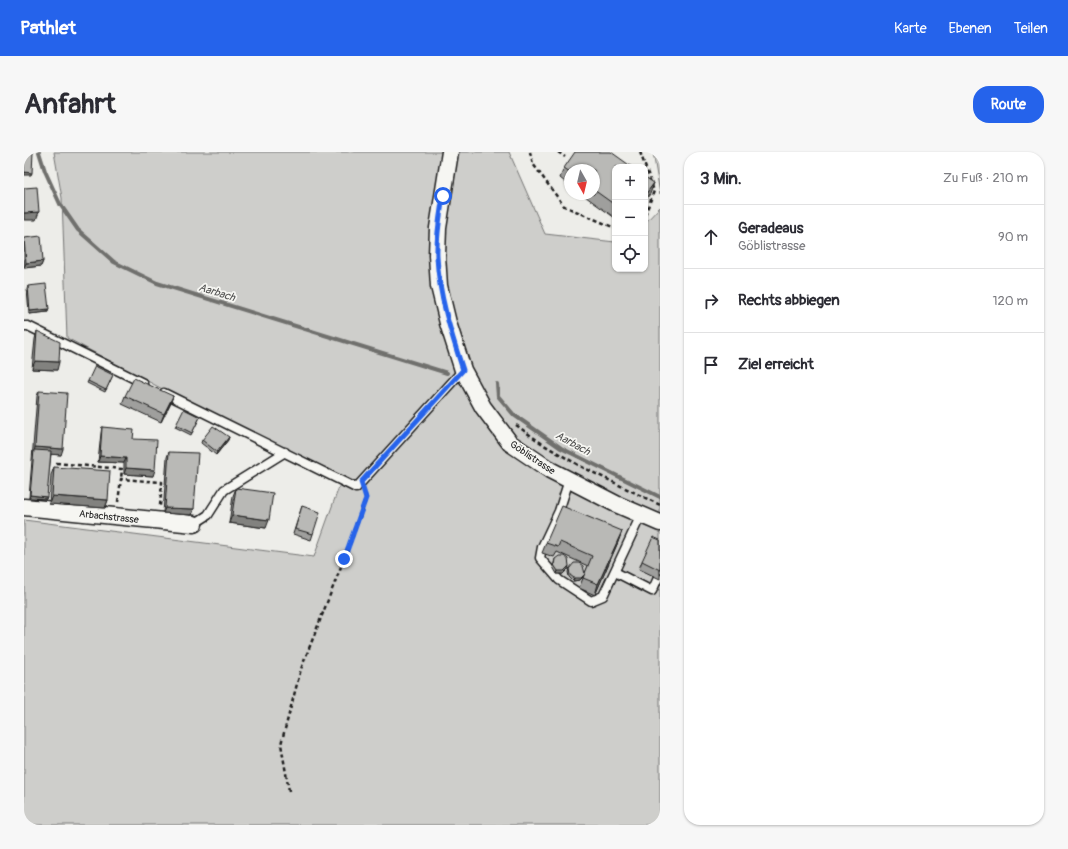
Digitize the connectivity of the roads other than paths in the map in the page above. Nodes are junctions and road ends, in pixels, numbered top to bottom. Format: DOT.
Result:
graph roads {
  1 [pos="450,152"];
  2 [pos="24,326"];
  3 [pos="463,370"];
  4 [pos="285,452"];
  5 [pos="569,480"];
  6 [pos="24,507"];
  7 [pos="641,515"];
  8 [pos="660,523"];
  9 [pos="194,524"];
  10 [pos="615,572"];
  11 [pos="658,578"];
  1 -- 3 [label="street, Göblistrasse"];
  2 -- 4 [label="lane"];
  3 -- 4 [label="lane"];
  3 -- 5 [label="street, Göblistrasse"];
  4 -- 9 [label="lane"];
  5 -- 7 [label="street, Göblistrasse"];
  5 -- 10 [label="lane"];
  6 -- 9 [label="street, Arbachstrasse"];
  7 -- 8 [label="street, Göblistrasse"];
  7 -- 10 [label="lane"];
  10 -- 11 [label="lane"];
}
